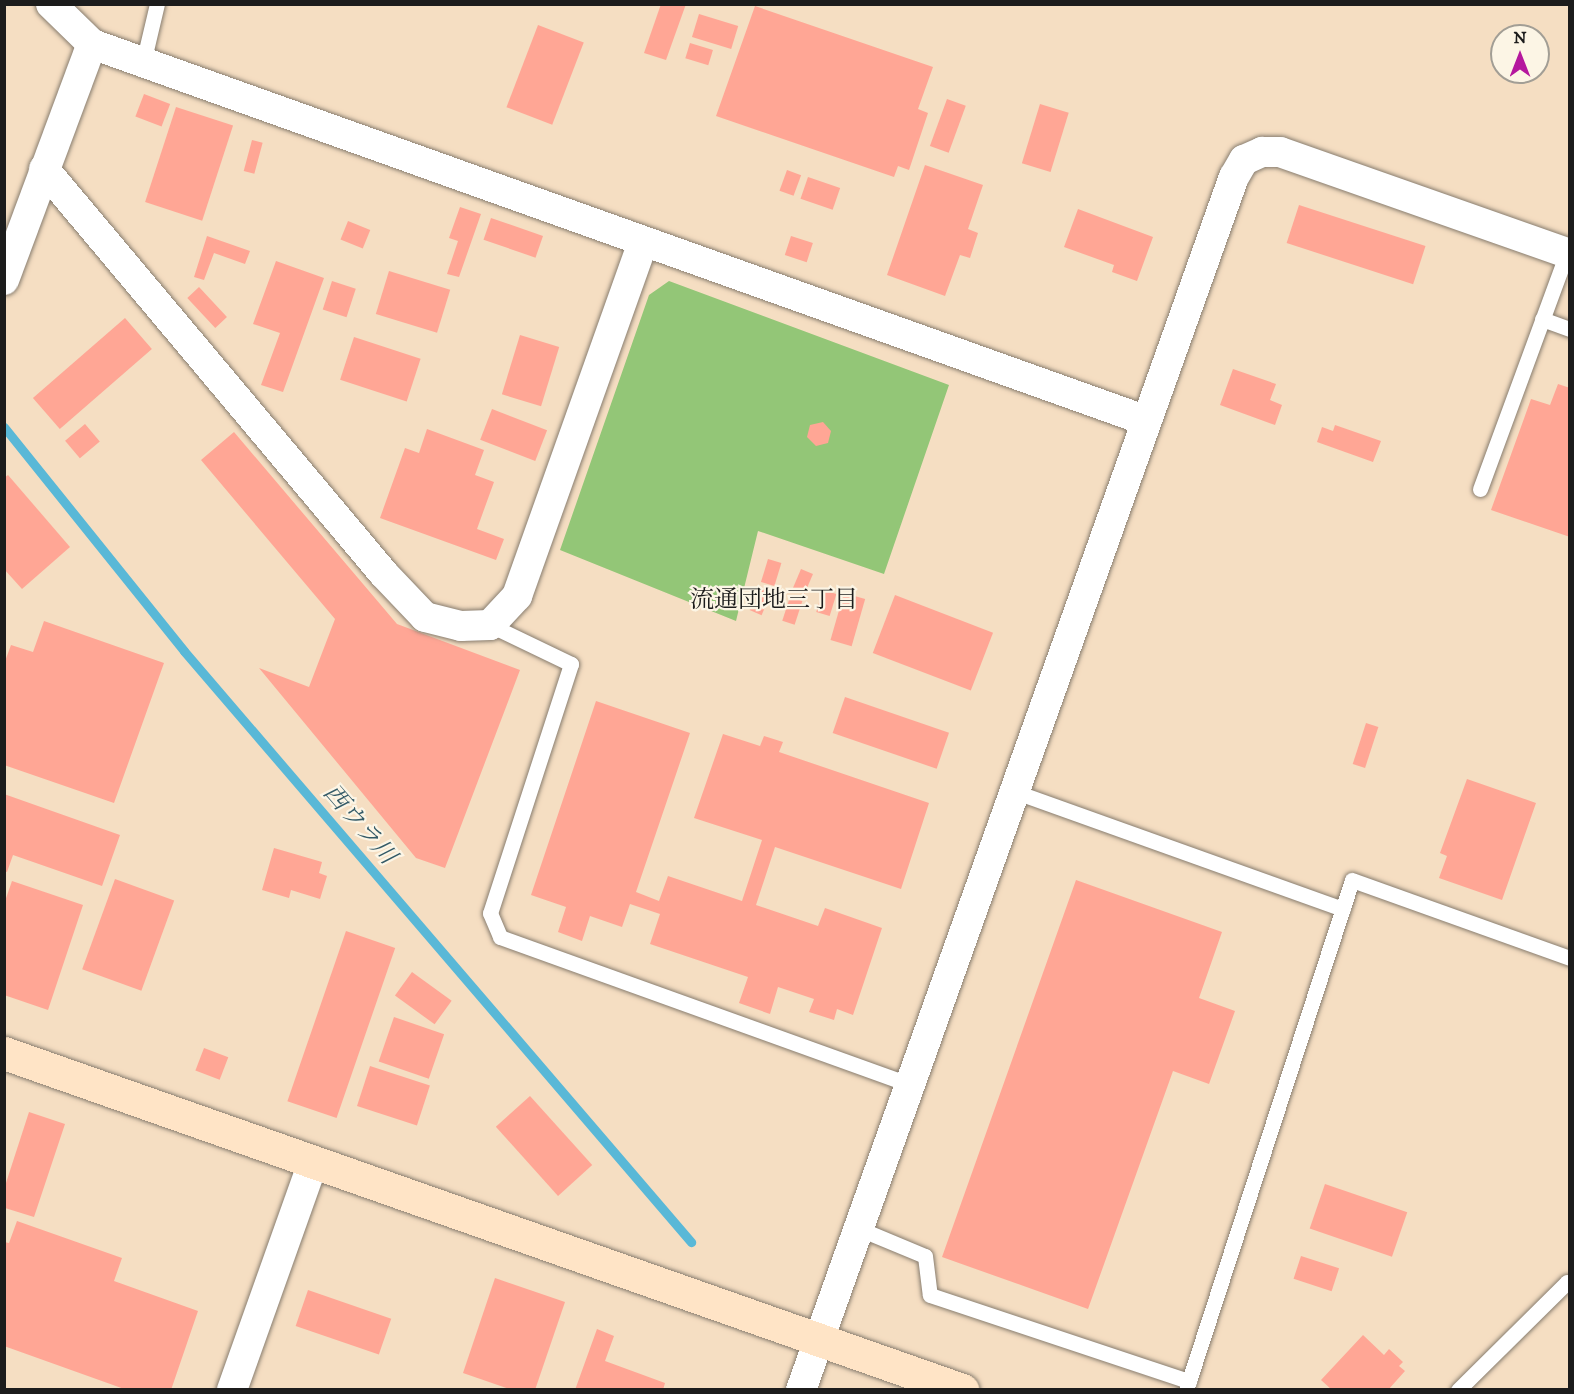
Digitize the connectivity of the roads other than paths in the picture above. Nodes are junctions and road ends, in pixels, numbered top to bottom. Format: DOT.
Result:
graph roads {
  1 [pos="51,4"];
  2 [pos="157,4"];
  3 [pos="92,44"];
  4 [pos="143,63"];
  5 [pos="44,169"];
  6 [pos="643,243"];
  7 [pos="1568,254"];
  8 [pos="4,280"];
  9 [pos="1542,319"];
  10 [pos="1569,329"];
  11 [pos="1147,421"];
  12 [pos="1480,489"];
  13 [pos="490,626"];
  14 [pos="1016,792"];
  15 [pos="1343,909"];
  16 [pos="1569,958"];
  17 [pos="4,1053"];
  18 [pos="912,1085"];
  19 [pos="313,1162"];
  20 [pos="860,1229"];
  21 [pos="1569,1282"];
  22 [pos="820,1339"];
  23 [pos="1187,1385"];
  24 [pos="232,1389"];
  25 [pos="801,1389"];
  26 [pos="962,1389"];
  27 [pos="1458,1389"];
  1 -- 3 [label="street"];
  2 -- 4 [label="lane"];
  3 -- 4 [label="street"];
  3 -- 5 [label="street"];
  4 -- 6 [label="street"];
  5 -- 8 [label="street"];
  5 -- 13 [label="street"];
  6 -- 11 [label="street"];
  6 -- 13 [label="street"];
  7 -- 9 [label="lane"];
  7 -- 11 [label="street"];
  9 -- 10 [label="lane"];
  9 -- 12 [label="lane"];
  11 -- 14 [label="street"];
  13 -- 18 [label="lane"];
  14 -- 15 [label="lane"];
  14 -- 18 [label="street"];
  15 -- 16 [label="lane"];
  15 -- 23 [label="lane"];
  17 -- 19 [label="street"];
  18 -- 20 [label="street"];
  19 -- 22 [label="street"];
  19 -- 24 [label="street"];
  20 -- 22 [label="street"];
  20 -- 23 [label="lane"];
  21 -- 27 [label="lane"];
  22 -- 25 [label="street"];
  22 -- 26 [label="street"];
}
